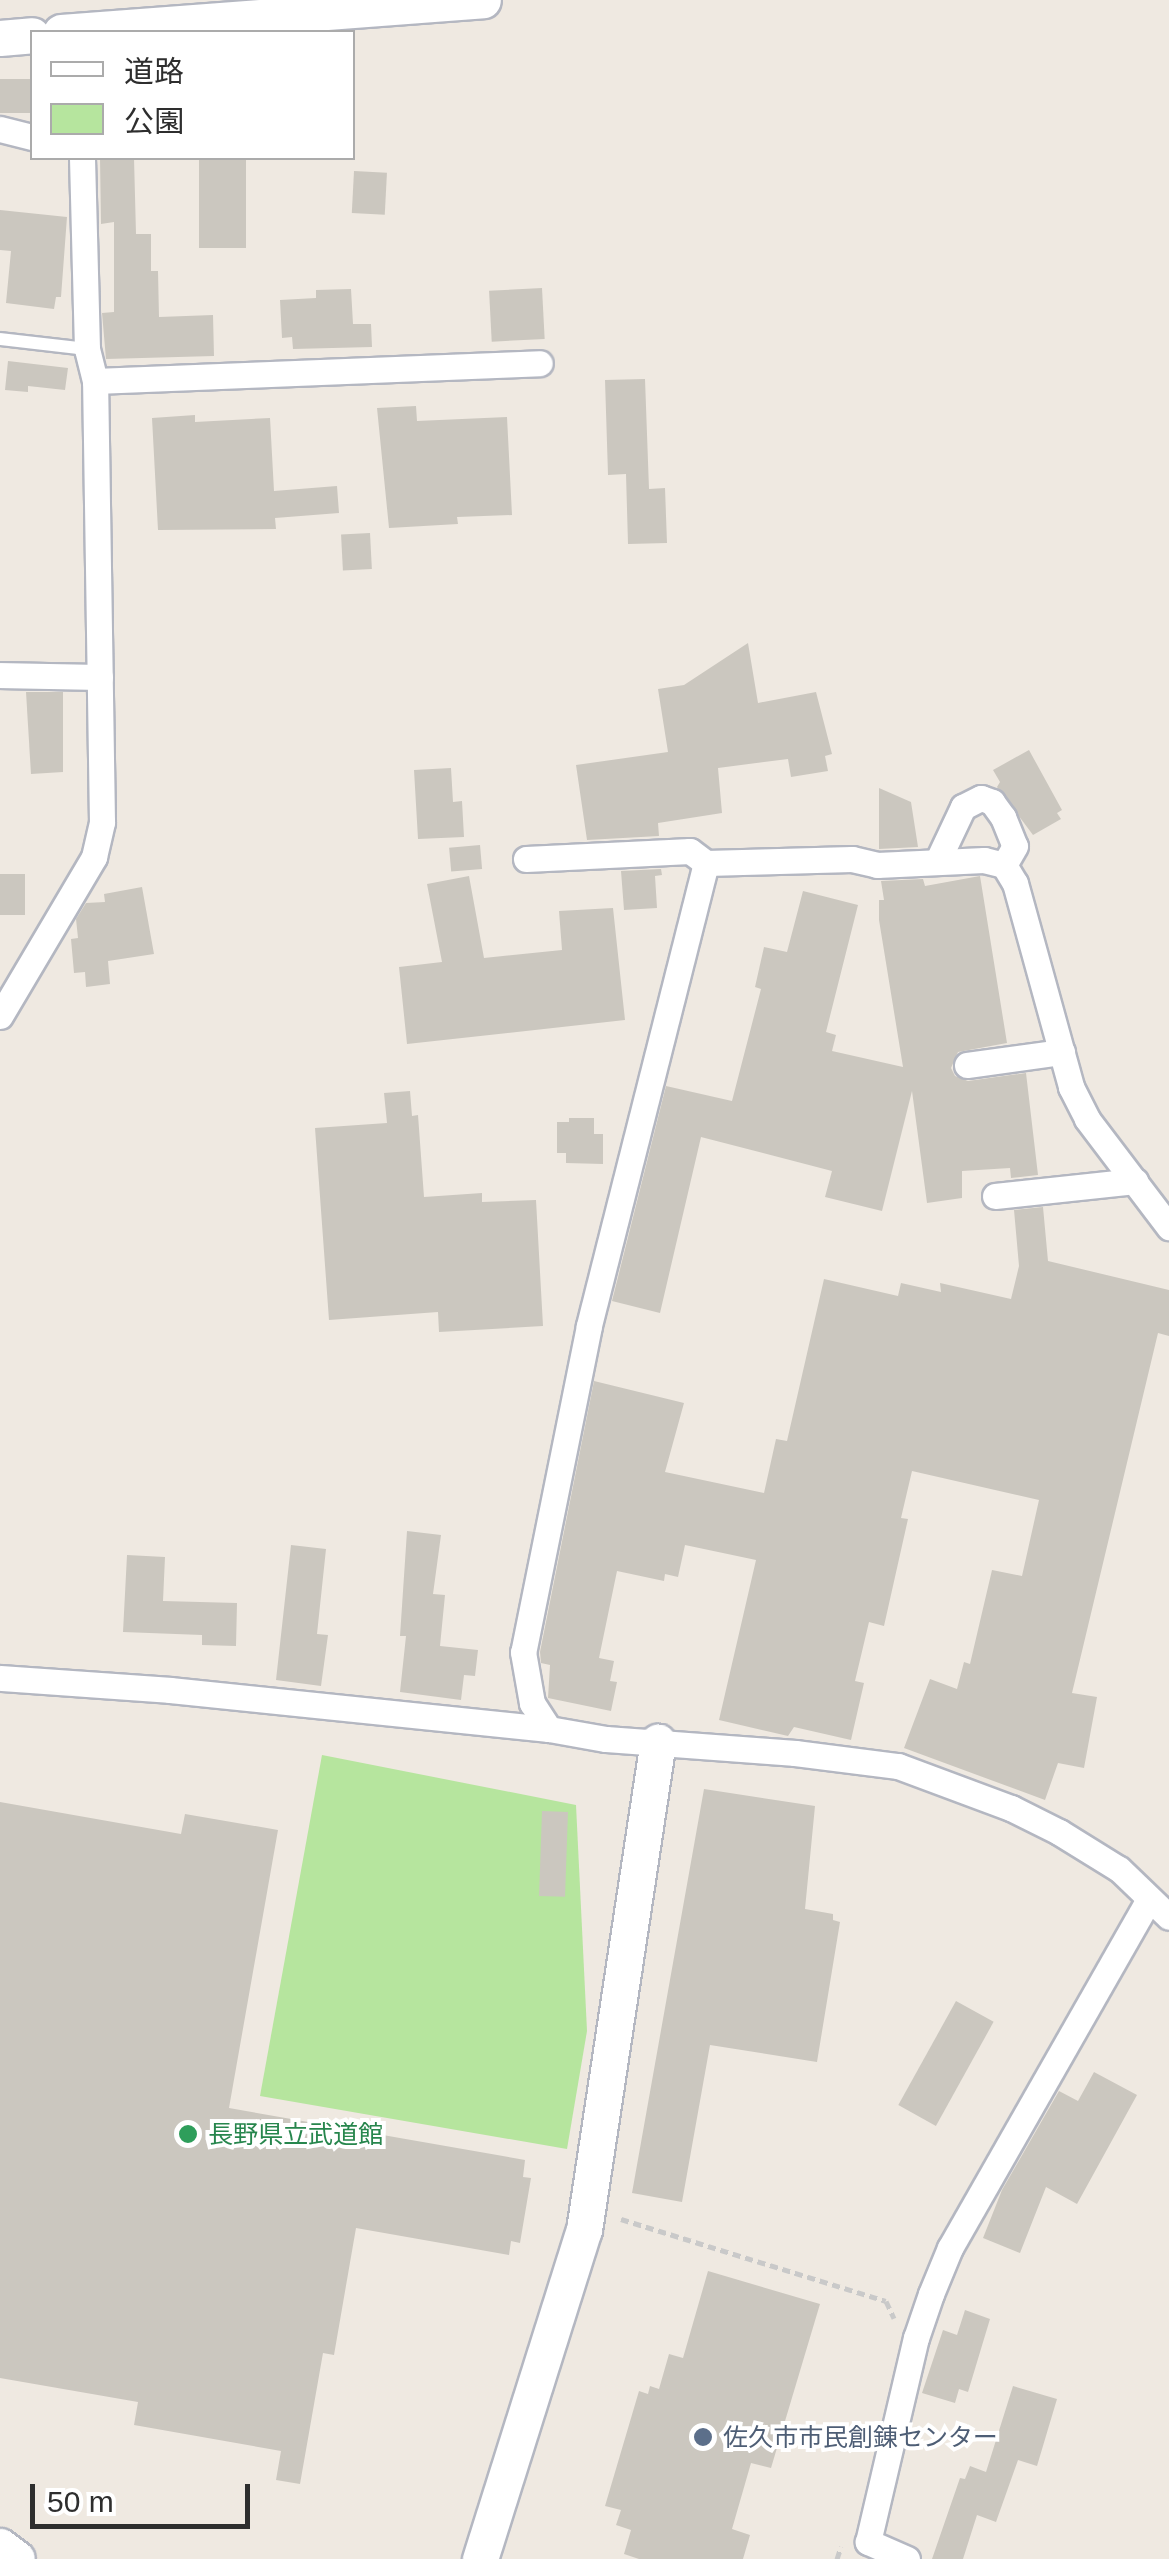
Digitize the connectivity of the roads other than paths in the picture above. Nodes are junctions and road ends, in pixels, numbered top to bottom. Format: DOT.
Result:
graph roads {
  1 [pos="483,0"];
  2 [pos="239,10"];
  3 [pos="82,30"];
  4 [pos="30,35"];
  5 [pos="0,38"];
  6 [pos="0,129"];
  7 [pos="30,137"];
  8 [pos="82,160"];
  9 [pos="0,339"];
  10 [pos="87,349"];
  11 [pos="540,363"];
  12 [pos="95,381"];
  13 [pos="0,675"];
  14 [pos="100,677"];
  15 [pos="526,859"];
  16 [pos="936,862"];
  17 [pos="706,863"];
  18 [pos="1004,865"];
  19 [pos="3,1003"];
  20 [pos="1062,1052"];
  21 [pos="967,1065"];
  22 [pos="1134,1182"];
  23 [pos="995,1196"];
  24 [pos="1169,1227"];
  25 [pos="0,1678"];
  26 [pos="548,1729"];
  27 [pos="658,1742"];
  28 [pos="1148,1900"];
  29 [pos="1169,1917"];
  30 [pos="0,2546"];
  31 [pos="857,2548"];
  32 [pos="17,2559"];
  33 [pos="480,2559"];
  34 [pos="908,2559"];
  1 -- 2 [label="street"];
  2 -- 3 [label="street"];
  4 -- 5 [label="street"];
  6 -- 7 [label="street"];
  8 -- 10 [label="street"];
  9 -- 10 [label="lane"];
  10 -- 12 [label="street"];
  11 -- 12 [label="street"];
  12 -- 14 [label="street"];
  13 -- 14 [label="street"];
  14 -- 19 [label="street"];
  15 -- 17 [label="street"];
  16 -- 17 [label="street"];
  16 -- 18 [label="street"];
  16 -- 18 [label="street"];
  17 -- 26 [label="street"];
  18 -- 20 [label="street"];
  20 -- 21 [label="street"];
  20 -- 22 [label="street"];
  22 -- 23 [label="street"];
  22 -- 24 [label="street"];
  25 -- 26 [label="street"];
  26 -- 27 [label="street"];
  27 -- 28 [label="street"];
  27 -- 33 [label="street"];
  28 -- 29 [label="street"];
  28 -- 31 [label="street"];
  30 -- 32 [label="street"];
  31 -- 34 [label="street"];
}
